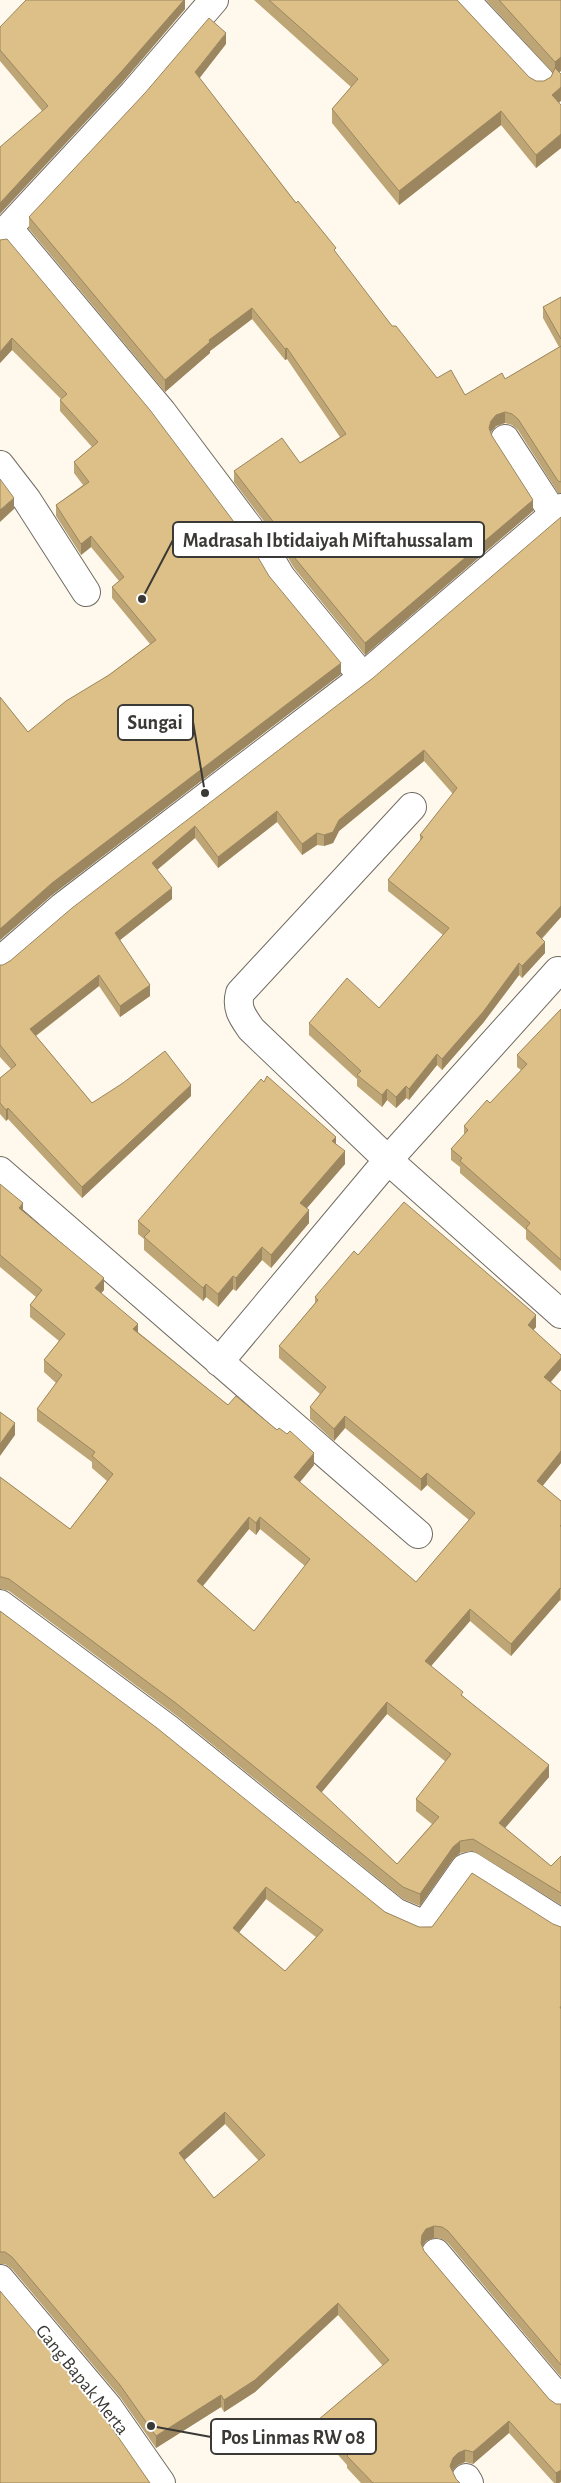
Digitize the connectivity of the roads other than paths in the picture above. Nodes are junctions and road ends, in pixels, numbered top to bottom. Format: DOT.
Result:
graph roads {
  1 [pos="214,0"];
  2 [pos="465,0"];
  3 [pos="540,80"];
  4 [pos="4,233"];
  5 [pos="505,439"];
  6 [pos="0,465"];
  7 [pos="557,510"];
  8 [pos="86,592"];
  9 [pos="363,677"];
  10 [pos="412,807"];
  11 [pos="0,961"];
  12 [pos="558,971"];
  13 [pos="388,1160"];
  14 [pos="0,1171"];
  15 [pos="561,1314"];
  16 [pos="218,1362"];
  17 [pos="418,1534"];
  18 [pos="0,1604"];
  19 [pos="561,1923"];
  20 [pos="436,2253"];
  21 [pos="0,2278"];
  22 [pos="561,2401"];
  23 [pos="161,2483"];
  1 -- 4 [label="street"];
  2 -- 3 [label="street"];
  4 -- 9 [label="street"];
  5 -- 7 [label="street"];
  6 -- 8 [label="street"];
  7 -- 9 [label="street"];
  9 -- 11 [label="street"];
  10 -- 13 [label="street"];
  12 -- 13 [label="street"];
  13 -- 15 [label="street"];
  13 -- 16 [label="street"];
  14 -- 16 [label="street"];
  16 -- 17 [label="street"];
  18 -- 19 [label="street"];
  20 -- 22 [label="street"];
  21 -- 23 [label="street, Gang Bapak Merta"];
}
